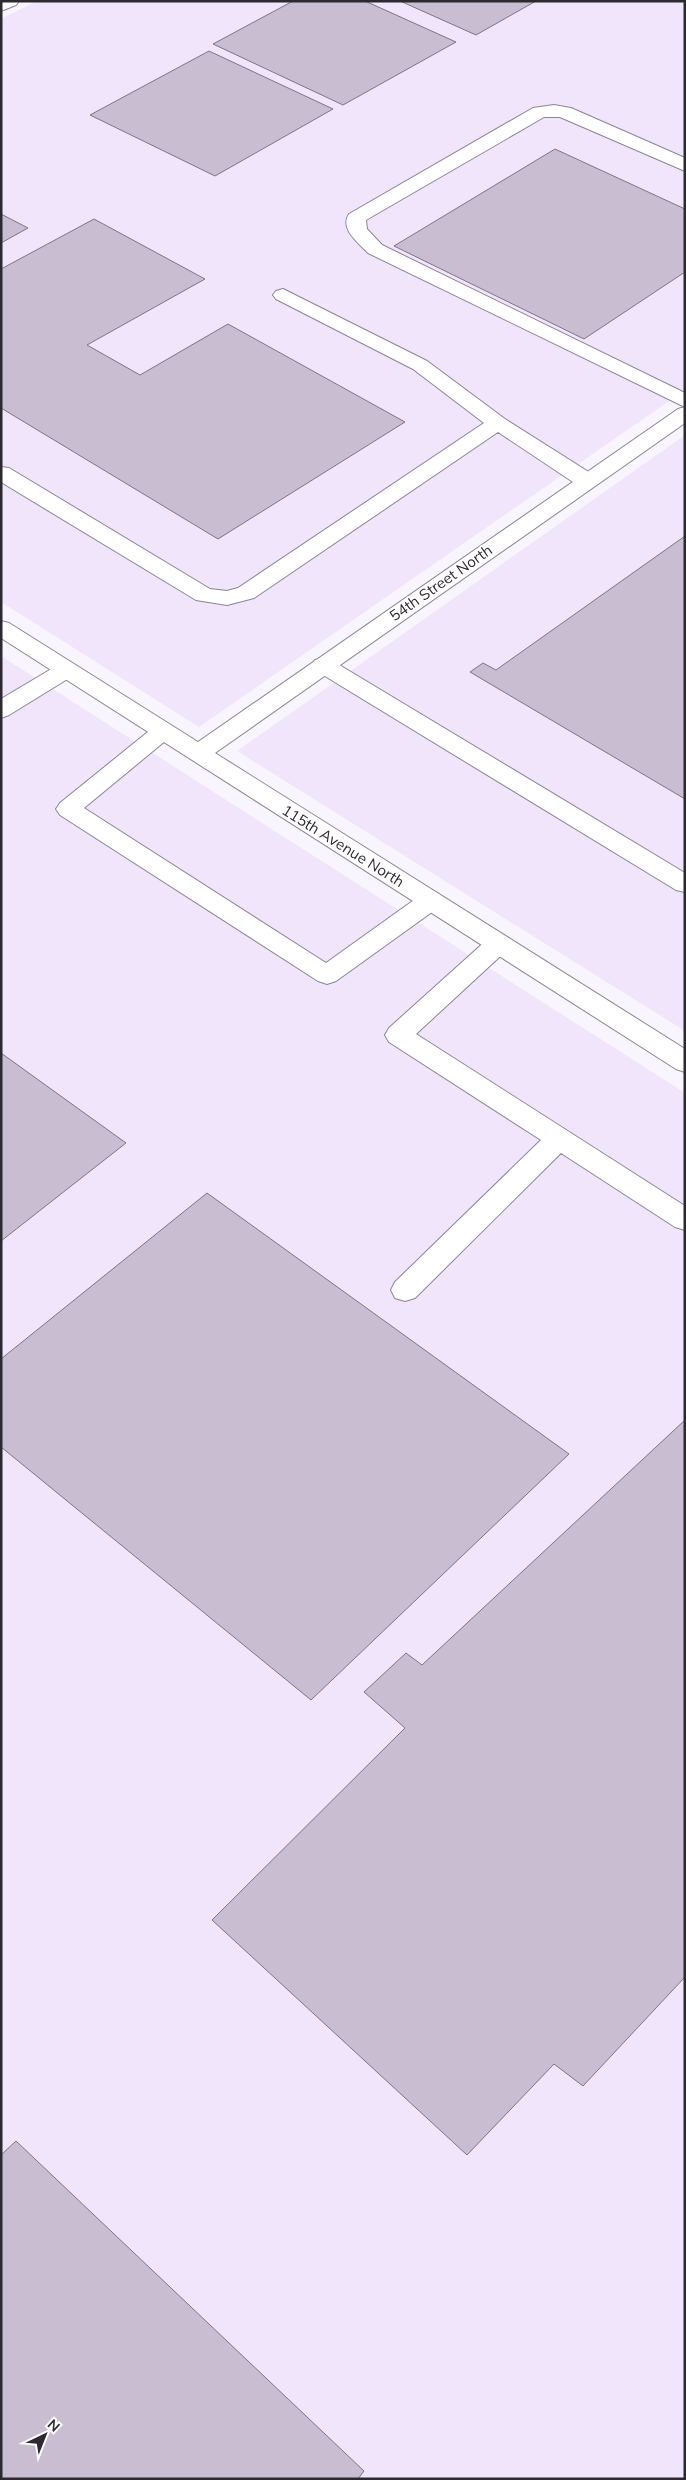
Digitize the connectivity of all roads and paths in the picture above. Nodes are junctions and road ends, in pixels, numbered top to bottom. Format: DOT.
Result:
graph roads {
  1 [pos="10,1"];
  2 [pos="1,6"];
  3 [pos="685,166"];
  4 [pos="283,295"];
  5 [pos="685,401"];
  6 [pos="685,413"];
  7 [pos="498,423"];
  8 [pos="1,473"];
  9 [pos="587,481"];
  10 [pos="1,628"];
  11 [pos="323,665"];
  12 [pos="66,670"];
  13 [pos="1,710"];
  14 [pos="162,732"];
  15 [pos="197,754"];
  16 [pos="685,884"];
  17 [pos="430,901"];
  18 [pos="498,944"];
  19 [pos="685,1062"];
  20 [pos="559,1139"];
  21 [pos="685,1220"];
  22 [pos="405,1290"];
  1 -- 2 [label="street"];
  3 -- 5 [label="street"];
  4 -- 7 [label="street"];
  6 -- 9 [label="street, 54th Street North"];
  7 -- 8 [label="street"];
  7 -- 9 [label="street"];
  9 -- 11 [label="street, 54th Street North"];
  10 -- 12 [label="street, 115th Avenue North"];
  11 -- 15 [label="street, 54th Street North"];
  11 -- 16 [label="street"];
  12 -- 13 [label="street"];
  12 -- 14 [label="street, 115th Avenue North"];
  14 -- 15 [label="street, 115th Avenue North"];
  14 -- 17 [label="street"];
  15 -- 17 [label="street, 115th Avenue North"];
  17 -- 18 [label="street, 115th Avenue North"];
  18 -- 19 [label="street, 115th Avenue North"];
  18 -- 20 [label="street"];
  20 -- 21 [label="street"];
  20 -- 22 [label="street"];
}
